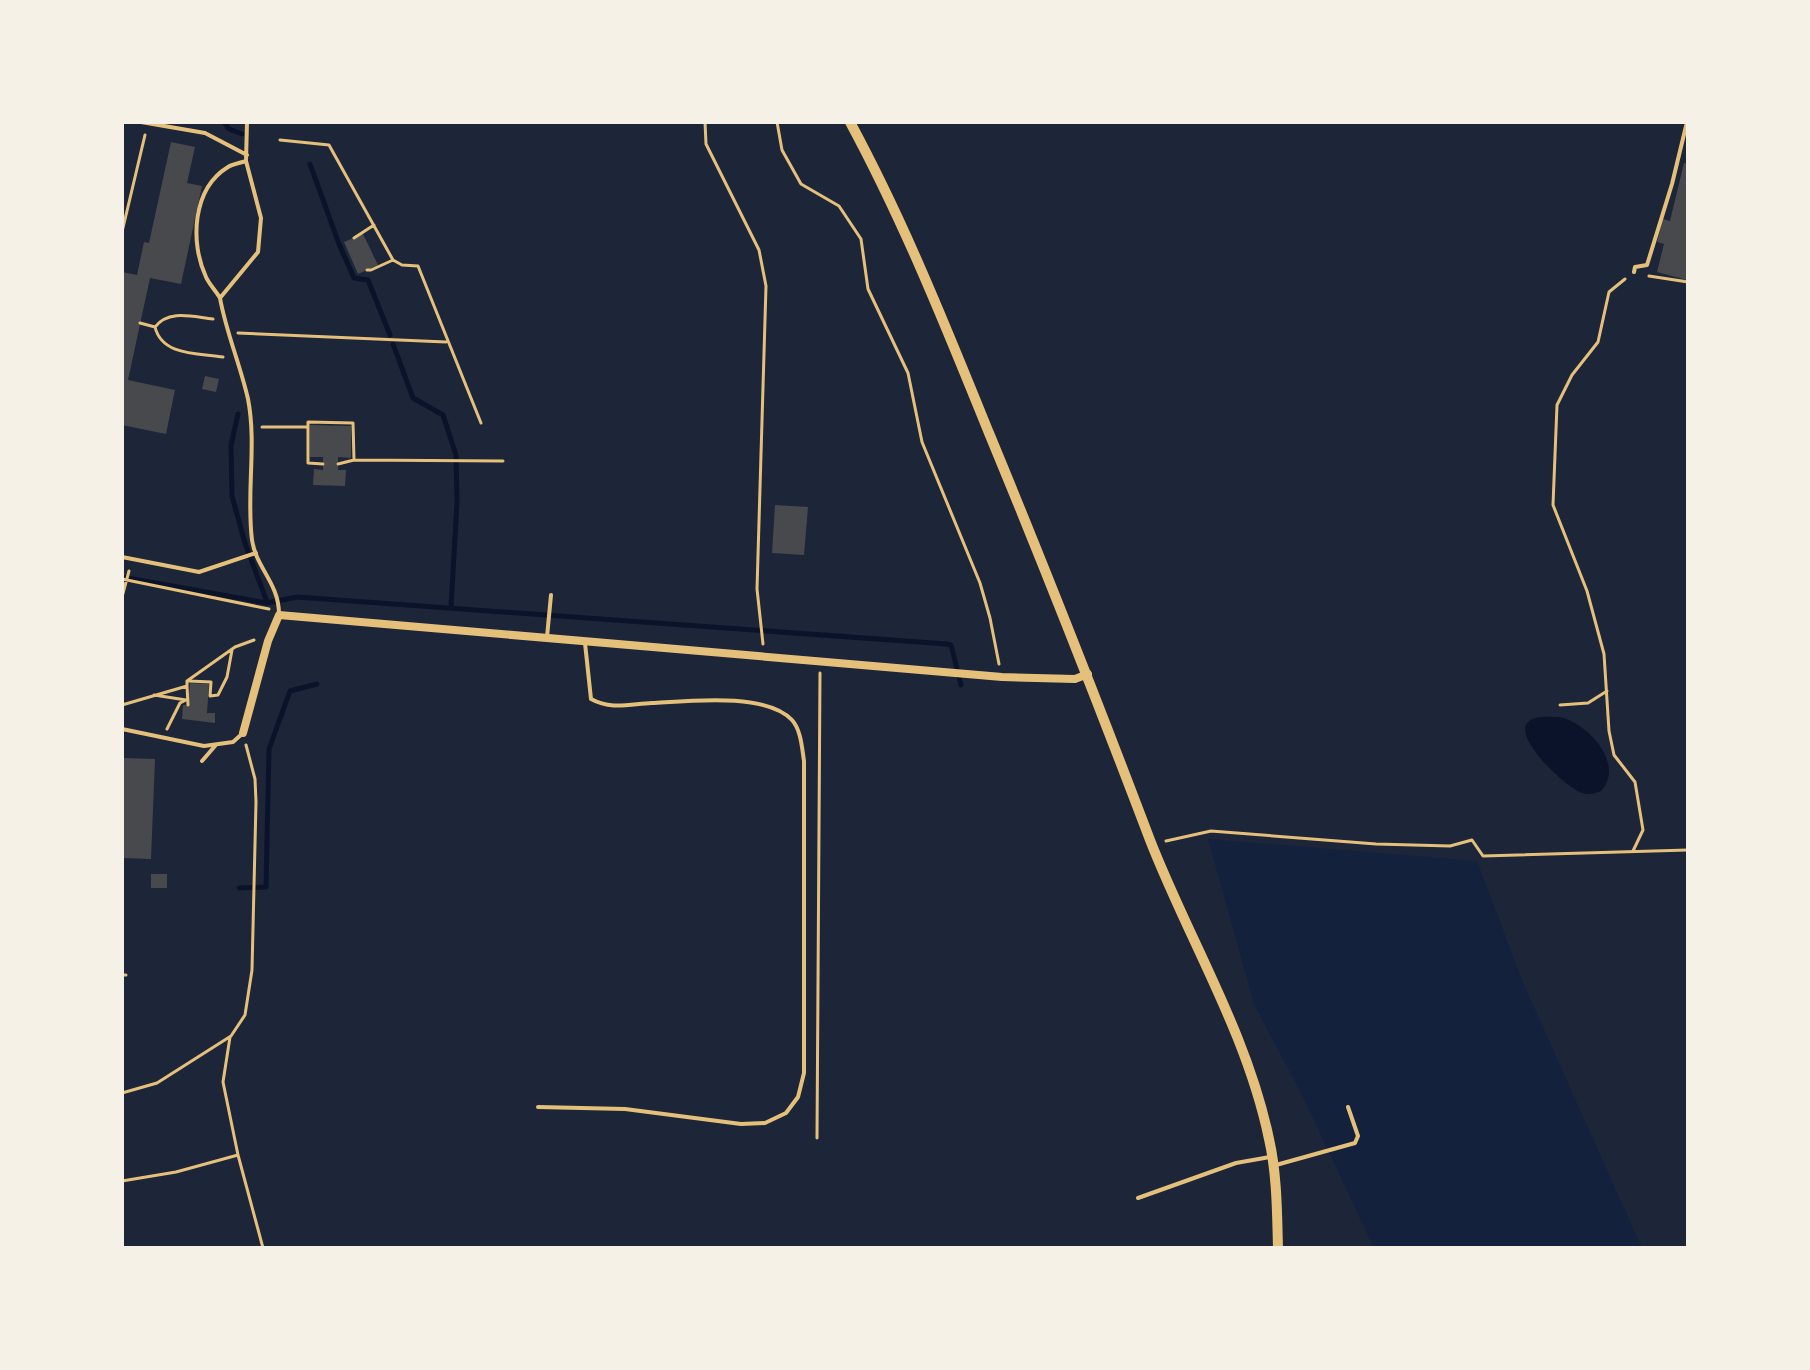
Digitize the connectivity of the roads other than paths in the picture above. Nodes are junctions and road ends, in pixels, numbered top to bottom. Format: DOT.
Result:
graph roads {
  1 [pos="141,122"];
  2 [pos="247,122"];
  3 [pos="850,122"];
  4 [pos="1687,122"];
  5 [pos="147,123"];
  6 [pos="247,158"];
  7 [pos="1634,272"];
  8 [pos="220,298"];
  9 [pos="256,553"];
  10 [pos="122,557"];
  11 [pos="551,595"];
  12 [pos="279,615"];
  13 [pos="547,640"];
  14 [pos="585,643"];
  15 [pos="1088,674"];
  16 [pos="122,729"];
  17 [pos="243,733"];
  18 [pos="217,744"];
  19 [pos="202,761"];
  20 [pos="538,1107"];
  21 [pos="1348,1107"];
  22 [pos="1273,1161"];
  23 [pos="1138,1198"];
  24 [pos="1278,1248"];
  1 -- 5 [label="lane"];
  2 -- 6 [label="lane"];
  3 -- 15 [label="street"];
  4 -- 7 [label="lane"];
  5 -- 6 [label="lane"];
  6 -- 8 [label="lane"];
  6 -- 8 [label="lane"];
  8 -- 9 [label="lane"];
  9 -- 10 [label="lane"];
  9 -- 12 [label="lane"];
  11 -- 13 [label="lane"];
  12 -- 13 [label="street"];
  12 -- 17 [label="street"];
  13 -- 14 [label="street"];
  14 -- 15 [label="street"];
  14 -- 20 [label="lane"];
  15 -- 22 [label="street"];
  16 -- 18 [label="lane"];
  17 -- 18 [label="lane"];
  18 -- 19 [label="lane"];
  21 -- 22 [label="lane"];
  22 -- 23 [label="lane"];
  22 -- 24 [label="street"];
}
